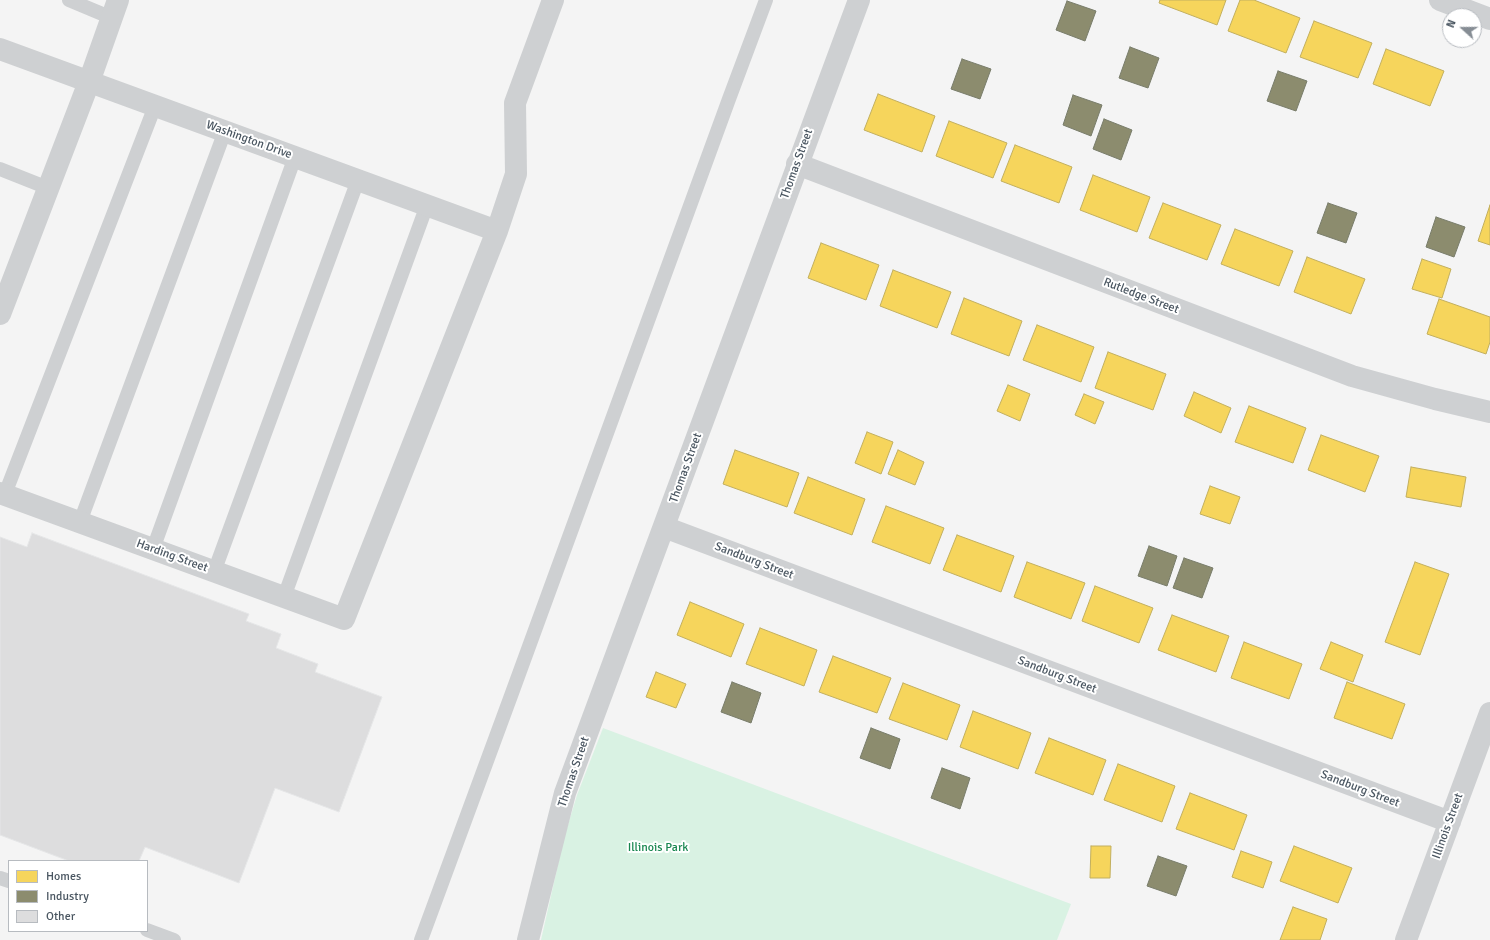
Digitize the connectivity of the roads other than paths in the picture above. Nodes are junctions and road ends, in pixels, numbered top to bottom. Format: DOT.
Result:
graph roads {
  1 [pos="69,0"];
  2 [pos="553,0"];
  3 [pos="766,0"];
  4 [pos="858,0"];
  5 [pos="1440,0"];
  6 [pos="115,9"];
  7 [pos="1490,19"];
  8 [pos="0,49"];
  9 [pos="89,82"];
  10 [pos="155,106"];
  11 [pos="225,131"];
  12 [pos="295,157"];
  13 [pos="797,164"];
  14 [pos="0,169"];
  15 [pos="358,180"];
  16 [pos="48,188"];
  17 [pos="427,205"];
  18 [pos="497,230"];
  19 [pos="0,314"];
  20 [pos="1490,412"];
  21 [pos="2,494"];
  22 [pos="80,522"];
  23 [pos="664,527"];
  24 [pos="153,549"];
  25 [pos="214,572"];
  26 [pos="284,597"];
  27 [pos="1490,712"];
  28 [pos="1450,822"];
  29 [pos="148,930"];
  30 [pos="174,940"];
  31 [pos="421,940"];
  32 [pos="528,940"];
  33 [pos="1406,940"];
  1 -- 6 [label="lane"];
  2 -- 18 [label="street"];
  3 -- 31 [label="lane"];
  4 -- 13 [label="street, Thomas Street"];
  5 -- 7 [label="street"];
  6 -- 9 [label="street"];
  8 -- 9 [label="street, Washington Drive"];
  9 -- 10 [label="street, Washington Drive"];
  9 -- 16 [label="street"];
  10 -- 11 [label="street, Washington Drive"];
  10 -- 21 [label="lane"];
  11 -- 12 [label="street, Washington Drive"];
  11 -- 22 [label="lane"];
  12 -- 15 [label="street, Washington Drive"];
  12 -- 24 [label="lane"];
  13 -- 20 [label="street, Rutledge Street"];
  13 -- 23 [label="street, Thomas Street"];
  14 -- 16 [label="lane"];
  15 -- 17 [label="street, Washington Drive"];
  15 -- 25 [label="lane"];
  16 -- 19 [label="street"];
  17 -- 18 [label="street, Washington Drive"];
  17 -- 26 [label="lane"];
  18 -- 26 [label="street, Harding Street"];
  21 -- 22 [label="street, Harding Street"];
  22 -- 24 [label="street, Harding Street"];
  23 -- 28 [label="street, Sandburg Street"];
  23 -- 32 [label="street, Thomas Street"];
  24 -- 25 [label="street, Harding Street"];
  25 -- 26 [label="street, Harding Street"];
  27 -- 28 [label="street, Illinois Street"];
  28 -- 33 [label="street, Illinois Street"];
  29 -- 30 [label="lane"];
}
